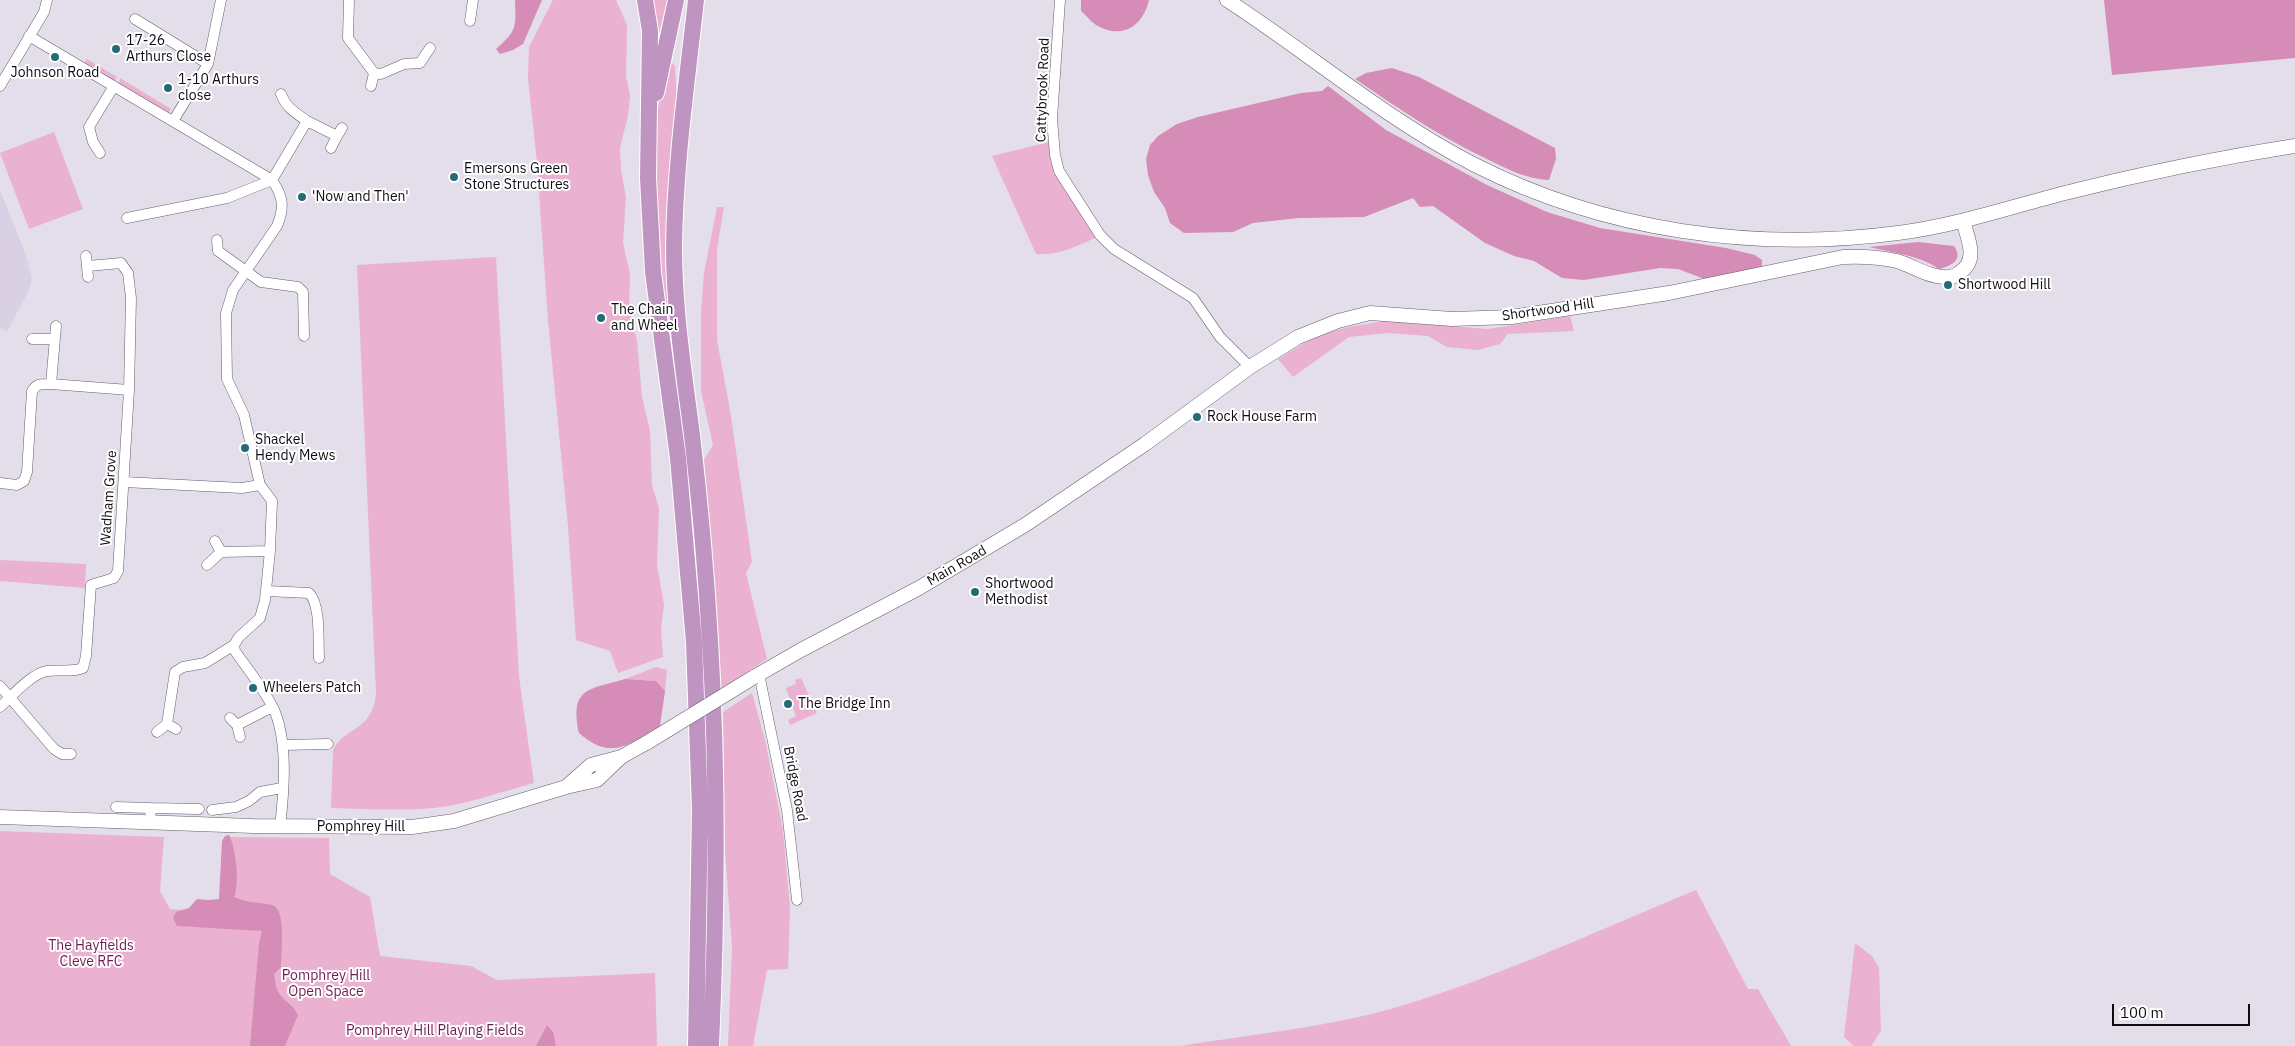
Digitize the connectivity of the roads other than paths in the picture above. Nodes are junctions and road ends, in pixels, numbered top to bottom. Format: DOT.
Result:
graph roads {
  1 [pos="47,0"];
  2 [pos="221,0"];
  3 [pos="349,0"];
  4 [pos="473,0"];
  5 [pos="645,0"];
  6 [pos="676,0"];
  7 [pos="696,0"];
  8 [pos="1060,0"];
  9 [pos="1227,0"];
  10 [pos="134,19"];
  11 [pos="470,21"];
  12 [pos="30,36"];
  13 [pos="430,48"];
  14 [pos="208,64"];
  15 [pos="374,73"];
  16 [pos="0,86"];
  17 [pos="114,86"];
  18 [pos="371,86"];
  19 [pos="281,94"];
  20 [pos="173,121"];
  21 [pos="307,121"];
  22 [pos="648,129"];
  23 [pos="2295,146"];
  24 [pos="331,148"];
  25 [pos="100,153"];
  26 [pos="272,180"];
  27 [pos="127,218"];
  28 [pos="1963,221"];
  29 [pos="217,240"];
  30 [pos="86,256"];
  31 [pos="245,273"];
  32 [pos="56,326"];
  33 [pos="304,336"];
  34 [pos="32,339"];
  35 [pos="54,339"];
  36 [pos="1250,367"];
  37 [pos="51,384"];
  38 [pos="129,390"];
  39 [pos="124,482"];
  40 [pos="0,483"];
  41 [pos="260,485"];
  42 [pos="215,541"];
  43 [pos="270,551"];
  44 [pos="221,552"];
  45 [pos="207,565"];
  46 [pos="267,590"];
  47 [pos="234,645"];
  48 [pos="320,658"];
  49 [pos="756,676"];
  50 [pos="0,686"];
  51 [pos="9,698"];
  52 [pos="0,707"];
  53 [pos="272,707"];
  54 [pos="166,724"];
  55 [pos="176,730"];
  56 [pos="157,732"];
  57 [pos="240,737"];
  58 [pos="648,742"];
  59 [pos="328,744"];
  60 [pos="283,745"];
  61 [pos="71,754"];
  62 [pos="282,788"];
  63 [pos="116,807"];
  64 [pos="150,808"];
  65 [pos="199,809"];
  66 [pos="212,810"];
  67 [pos="0,817"];
  68 [pos="150,824"];
  69 [pos="280,827"];
  70 [pos="798,900"];
  71 [pos="696,1046"];
  72 [pos="711,1046"];
  1 -- 12 [label="street"];
  2 -- 14 [label="street"];
  3 -- 15 [label="street"];
  4 -- 11 [label="street"];
  5 -- 22 [label="highway"];
  6 -- 22 [label="highway"];
  7 -- 72 [label="highway"];
  8 -- 36 [label="street, Cattybrook Road"];
  9 -- 28 [label="main road"];
  10 -- 14 [label="street"];
  12 -- 16 [label="street"];
  12 -- 17 [label="street"];
  13 -- 15 [label="street"];
  14 -- 20 [label="street"];
  15 -- 18 [label="street"];
  17 -- 20 [label="street"];
  17 -- 25 [label="street"];
  19 -- 21 [label="street"];
  20 -- 26 [label="street"];
  21 -- 24 [label="street"];
  21 -- 26 [label="street"];
  22 -- 71 [label="highway"];
  23 -- 28 [label="main road"];
  26 -- 27 [label="street"];
  26 -- 31 [label="street"];
  28 -- 36 [label="main road, Shortwood Hill"];
  29 -- 31 [label="street"];
  30 -- 38 [label="street, Wadham Grove"];
  31 -- 33 [label="street"];
  31 -- 41 [label="street"];
  32 -- 35 [label="street"];
  34 -- 35 [label="street"];
  35 -- 37 [label="street"];
  36 -- 49 [label="main road, Main Road"];
  37 -- 38 [label="street"];
  37 -- 40 [label="street"];
  38 -- 39 [label="street, Wadham Grove"];
  39 -- 41 [label="street"];
  39 -- 51 [label="street, Wadham Grove"];
  41 -- 43 [label="street"];
  42 -- 44 [label="street"];
  43 -- 44 [label="street"];
  43 -- 46 [label="street"];
  44 -- 45 [label="street"];
  46 -- 47 [label="street"];
  46 -- 48 [label="street"];
  47 -- 53 [label="street"];
  47 -- 54 [label="street"];
  49 -- 58 [label="main road, Main Road, bridge"];
  49 -- 70 [label="street, Bridge Road"];
  50 -- 51 [label="street"];
  51 -- 52 [label="street, Wadham Grove"];
  51 -- 61 [label="street"];
  53 -- 57 [label="street"];
  53 -- 60 [label="street"];
  54 -- 55 [label="street"];
  54 -- 56 [label="street"];
  58 -- 69 [label="main road, Pomphrey Hill"];
  59 -- 60 [label="street"];
  60 -- 62 [label="street"];
  62 -- 66 [label="street"];
  62 -- 69 [label="street"];
  63 -- 64 [label="street"];
  64 -- 65 [label="street"];
  64 -- 68 [label="street"];
  67 -- 68 [label="main road, Pomphrey Hill"];
  68 -- 69 [label="main road, Pomphrey Hill"];
}
